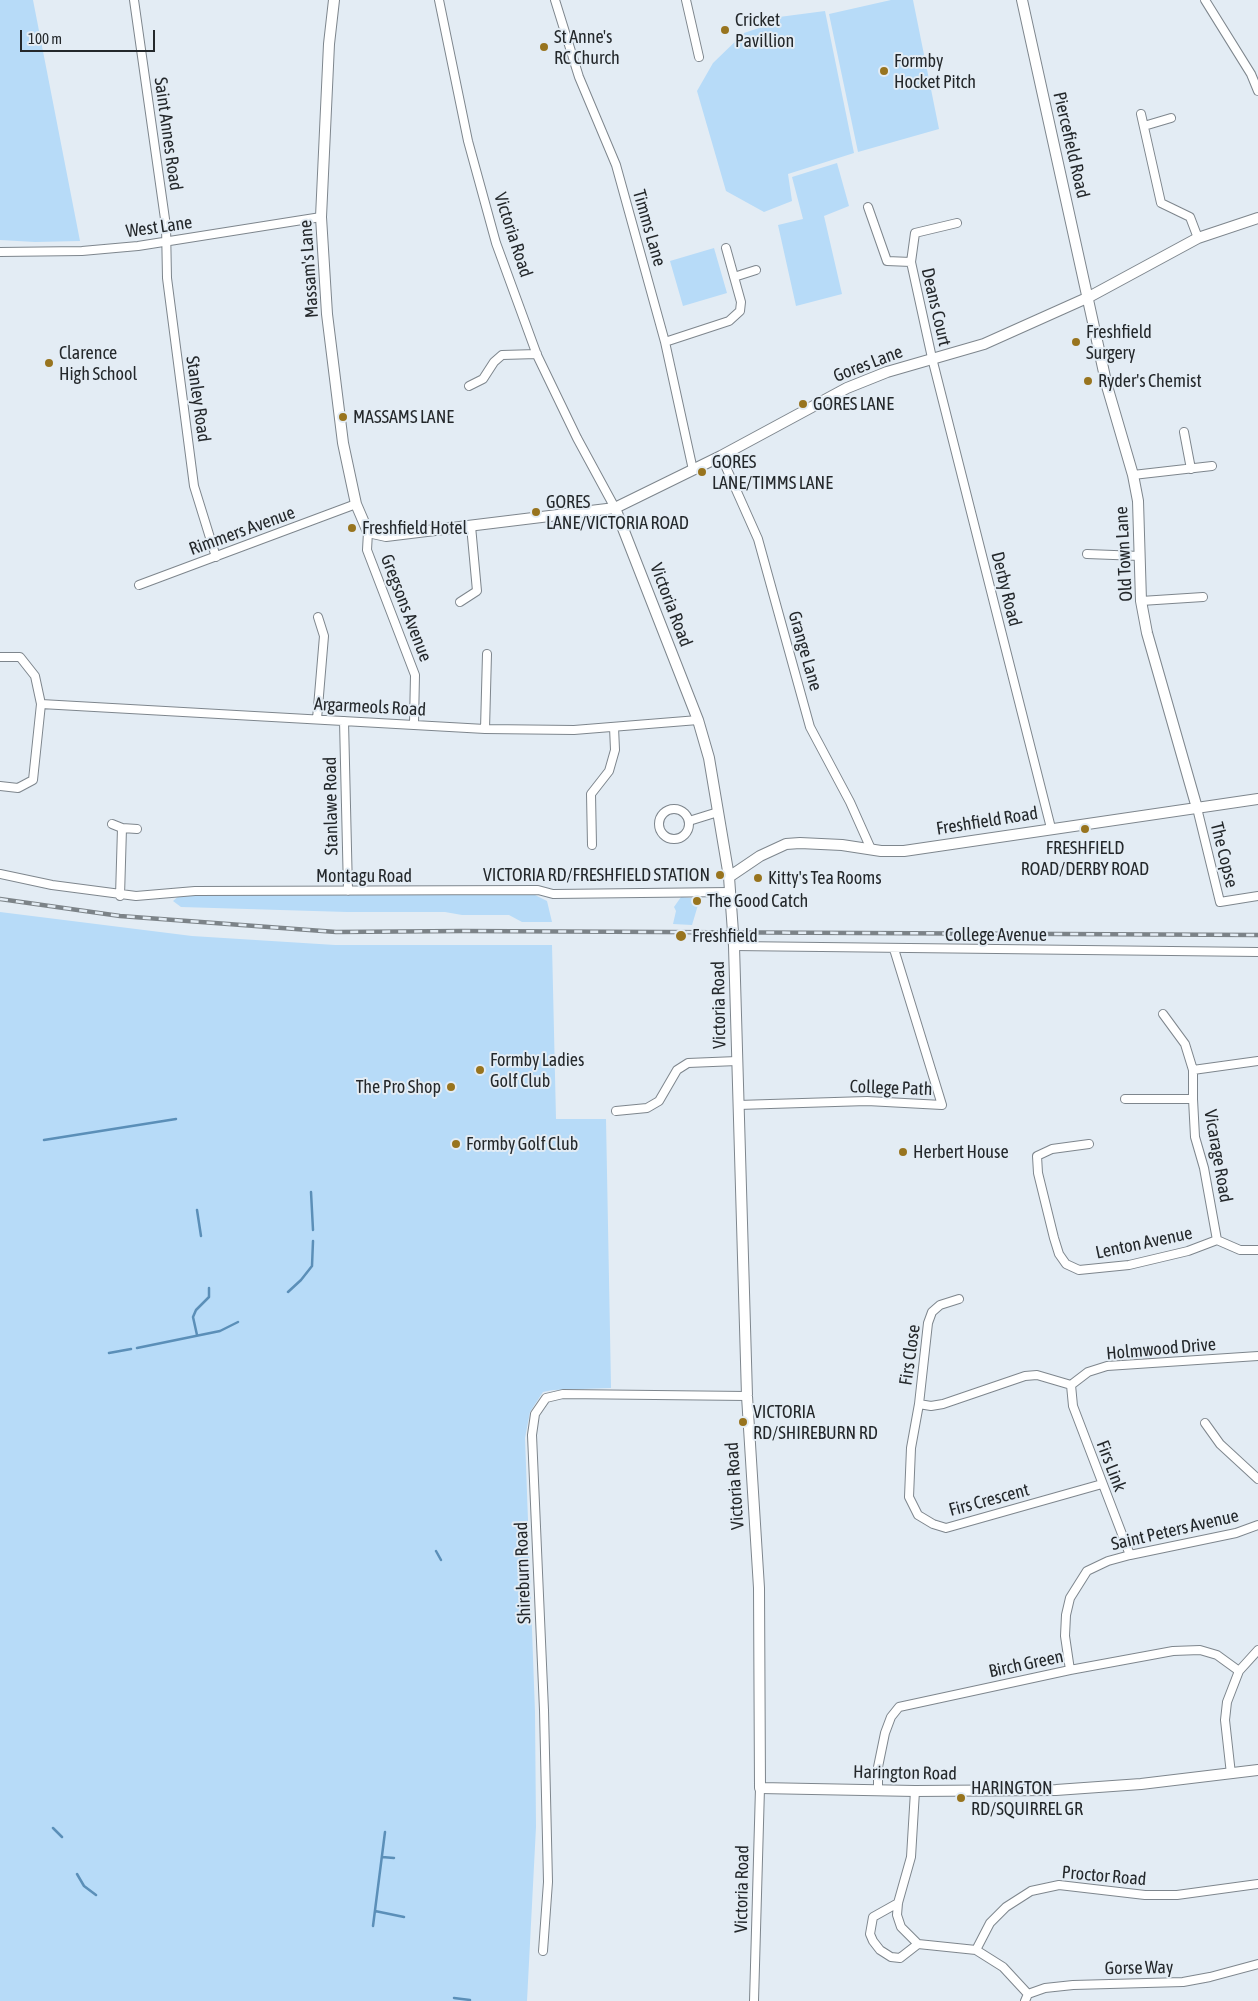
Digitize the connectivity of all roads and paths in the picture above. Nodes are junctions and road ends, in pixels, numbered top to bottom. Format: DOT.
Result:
graph roads {
  1 [pos="134,0"];
  2 [pos="334,0"];
  3 [pos="439,0"];
  4 [pos="555,0"];
  5 [pos="686,0"];
  6 [pos="1022,0"];
  7 [pos="1205,0"];
  8 [pos="699,57"];
  9 [pos="1258,91"];
  10 [pos="1141,114"];
  11 [pos="1171,118"];
  12 [pos="1144,126"];
  13 [pos="868,207"];
  14 [pos="321,216"];
  15 [pos="1258,218"];
  16 [pos="957,223"];
  17 [pos="1198,238"];
  18 [pos="166,242"];
  19 [pos="726,248"];
  20 [pos="0,252"];
  21 [pos="910,262"];
  22 [pos="756,270"];
  23 [pos="734,276"];
  24 [pos="1089,297"];
  25 [pos="665,342"];
  26 [pos="537,354"];
  27 [pos="932,358"];
  28 [pos="469,386"];
  29 [pos="1184,432"];
  30 [pos="721,456"];
  31 [pos="1212,466"];
  32 [pos="1191,469"];
  33 [pos="694,470"];
  34 [pos="1133,475"];
  35 [pos="356,504"];
  36 [pos="615,508"];
  37 [pos="471,526"];
  38 [pos="368,532"];
  39 [pos="1087,554"];
  40 [pos="1140,556"];
  41 [pos="216,557"];
  42 [pos="138,585"];
  43 [pos="1203,597"];
  44 [pos="1142,601"];
  45 [pos="460,602"];
  46 [pos="318,617"];
  47 [pos="487,654"];
  48 [pos="0,657"];
  49 [pos="41,704"];
  50 [pos="317,719"];
  51 [pos="344,720"];
  52 [pos="698,720"];
  53 [pos="414,724"];
  54 [pos="614,727"];
  55 [pos="485,729"];
  56 [pos="0,786"];
  57 [pos="1258,799"];
  58 [pos="1197,808"];
  59 [pos="718,812"];
  60 [pos="689,820"];
  61 [pos="112,824"];
  62 [pos="122,828"];
  63 [pos="1051,828"];
  64 [pos="136,829"];
  65 [pos="592,845"];
  66 [pos="870,849"];
  67 [pos="0,874"];
  68 [pos="728,877"];
  69 [pos="348,891"];
  70 [pos="730,892"];
  71 [pos="120,896"];
  72 [pos="1258,896"];
  73 [pos="734,946"];
  74 [pos="894,949"];
  75 [pos="1258,952"];
  76 [pos="1163,1014"];
  77 [pos="737,1061"];
  78 [pos="1258,1061"];
  79 [pos="1193,1070"];
  80 [pos="1125,1099"];
  81 [pos="1193,1099"];
  82 [pos="738,1105"];
  83 [pos="616,1111"];
  84 [pos="1089,1144"];
  85 [pos="1217,1240"];
  86 [pos="1258,1250"];
  87 [pos="959,1299"];
  88 [pos="1258,1356"];
  89 [pos="1071,1386"];
  90 [pos="747,1396"];
  91 [pos="918,1404"];
  92 [pos="1205,1423"];
  93 [pos="1258,1479"];
  94 [pos="1102,1484"];
  95 [pos="1258,1524"];
  96 [pos="1130,1555"];
  97 [pos="1258,1650"];
  98 [pos="1070,1670"];
  99 [pos="1240,1671"];
  100 [pos="1258,1770"];
  101 [pos="1231,1774"];
  102 [pos="760,1788"];
  103 [pos="878,1789"];
  104 [pos="915,1791"];
  105 [pos="1258,1884"];
  106 [pos="898,1903"];
  107 [pos="918,1944"];
  108 [pos="976,1950"];
  109 [pos="543,1951"];
  110 [pos="1258,1964"];
  111 [pos="1026,1998"];
  112 [pos="754,2001"];
  1 -- 18 [label="street, Saint Annes Road"];
  2 -- 14 [label="street, Massam's Lane"];
  3 -- 26 [label="street, Victoria Road"];
  4 -- 25 [label="street, Timms Lane"];
  5 -- 8 [label="street"];
  6 -- 24 [label="street, Piercefield Road"];
  7 -- 9 [label="street"];
  10 -- 12 [label="street"];
  11 -- 12 [label="street"];
  12 -- 17 [label="street"];
  13 -- 21 [label="street, Deans Court"];
  14 -- 18 [label="street, West Lane"];
  14 -- 35 [label="street, Massam's Lane"];
  15 -- 17 [label="street, Gores Lane"];
  16 -- 21 [label="street, Deans Court"];
  17 -- 24 [label="street, Gores Lane"];
  18 -- 20 [label="street, West Lane"];
  18 -- 41 [label="street, Stanley Road"];
  19 -- 23 [label="street"];
  21 -- 27 [label="street, Deans Court"];
  22 -- 23 [label="street"];
  23 -- 25 [label="street"];
  24 -- 27 [label="street, Gores Lane"];
  24 -- 34 [label="street, Old Town Lane"];
  25 -- 33 [label="street, Timms Lane"];
  26 -- 28 [label="street"];
  26 -- 36 [label="street, Victoria Road"];
  27 -- 30 [label="street, Gores Lane"];
  27 -- 63 [label="street, Derby Road"];
  29 -- 32 [label="street"];
  30 -- 33 [label="street, Gores Lane"];
  30 -- 66 [label="street, Grange Lane"];
  31 -- 32 [label="street"];
  32 -- 34 [label="street"];
  33 -- 36 [label="street, Gores Lane"];
  34 -- 40 [label="street, Old Town Lane"];
  35 -- 38 [label="street, Massam's Lane"];
  35 -- 41 [label="street, Rimmers Avenue"];
  36 -- 37 [label="street, Gores Lane"];
  36 -- 52 [label="street, Victoria Road"];
  37 -- 38 [label="street, Gores Lane"];
  37 -- 45 [label="street"];
  38 -- 53 [label="street, Gregsons Avenue"];
  39 -- 40 [label="street"];
  40 -- 44 [label="street, Old Town Lane"];
  41 -- 42 [label="street, Rimmers Avenue"];
  43 -- 44 [label="street"];
  44 -- 58 [label="street, Old Town Lane"];
  46 -- 50 [label="street"];
  47 -- 55 [label="street"];
  48 -- 49 [label="street"];
  49 -- 50 [label="street, Argarmeols Road"];
  49 -- 56 [label="street"];
  50 -- 51 [label="street, Argarmeols Road"];
  51 -- 53 [label="street, Argarmeols Road"];
  51 -- 69 [label="street, Stanlawe Road"];
  52 -- 54 [label="street, Argarmeols Road"];
  52 -- 59 [label="street, Victoria Road"];
  53 -- 55 [label="street, Argarmeols Road"];
  54 -- 55 [label="street, Argarmeols Road"];
  54 -- 65 [label="street"];
  57 -- 58 [label="street, Freshfield Road"];
  58 -- 63 [label="street, Freshfield Road"];
  58 -- 72 [label="street, The Copse"];
  59 -- 60 [label="street"];
  59 -- 68 [label="street, Victoria Road"];
  60 -- 60 [label="street"];
  61 -- 62 [label="street"];
  62 -- 64 [label="street"];
  62 -- 71 [label="street"];
  63 -- 66 [label="street, Freshfield Road"];
  66 -- 68 [label="street, Freshfield Road"];
  67 -- 71 [label="street, Montagu Road"];
  68 -- 70 [label="street, Victoria Road"];
  69 -- 70 [label="street, Montagu Road"];
  69 -- 71 [label="street, Montagu Road"];
  70 -- 73 [label="street, Victoria Road"];
  73 -- 74 [label="street, College Avenue"];
  73 -- 77 [label="street, Victoria Road"];
  74 -- 75 [label="street, College Avenue"];
  74 -- 82 [label="street, College Path"];
  76 -- 79 [label="street, Vicarage Road"];
  77 -- 82 [label="street, Victoria Road"];
  77 -- 83 [label="street"];
  78 -- 79 [label="street"];
  79 -- 81 [label="street, Vicarage Road"];
  80 -- 81 [label="street"];
  81 -- 85 [label="street, Vicarage Road"];
  82 -- 90 [label="street, Victoria Road"];
  84 -- 85 [label="street, Lenton Avenue"];
  85 -- 86 [label="street"];
  87 -- 91 [label="street, Firs Close"];
  88 -- 89 [label="street, Holmwood Drive"];
  89 -- 91 [label="street"];
  89 -- 94 [label="street, Firs Link"];
  90 -- 102 [label="street, Victoria Road"];
  90 -- 109 [label="street, Shireburn Road"];
  91 -- 94 [label="street, Firs Crescent"];
  92 -- 93 [label="street"];
  94 -- 96 [label="street, Firs Link"];
  95 -- 96 [label="street, Saint Peters Avenue"];
  96 -- 98 [label="street, Saint Peters Avenue"];
  97 -- 99 [label="street"];
  98 -- 99 [label="street, Birch Green"];
  98 -- 103 [label="street, Birch Green"];
  99 -- 101 [label="street"];
  100 -- 101 [label="street, Harington Road"];
  101 -- 104 [label="street, Harington Road"];
  102 -- 103 [label="street, Harington Road"];
  102 -- 112 [label="street, Victoria Road"];
  103 -- 104 [label="street, Harington Road"];
  104 -- 106 [label="street"];
  105 -- 108 [label="street, Proctor Road"];
  106 -- 107 [label="street"];
  106 -- 107 [label="street"];
  107 -- 108 [label="street"];
  108 -- 111 [label="street"];
  110 -- 111 [label="street, Gorse Way"];
}
